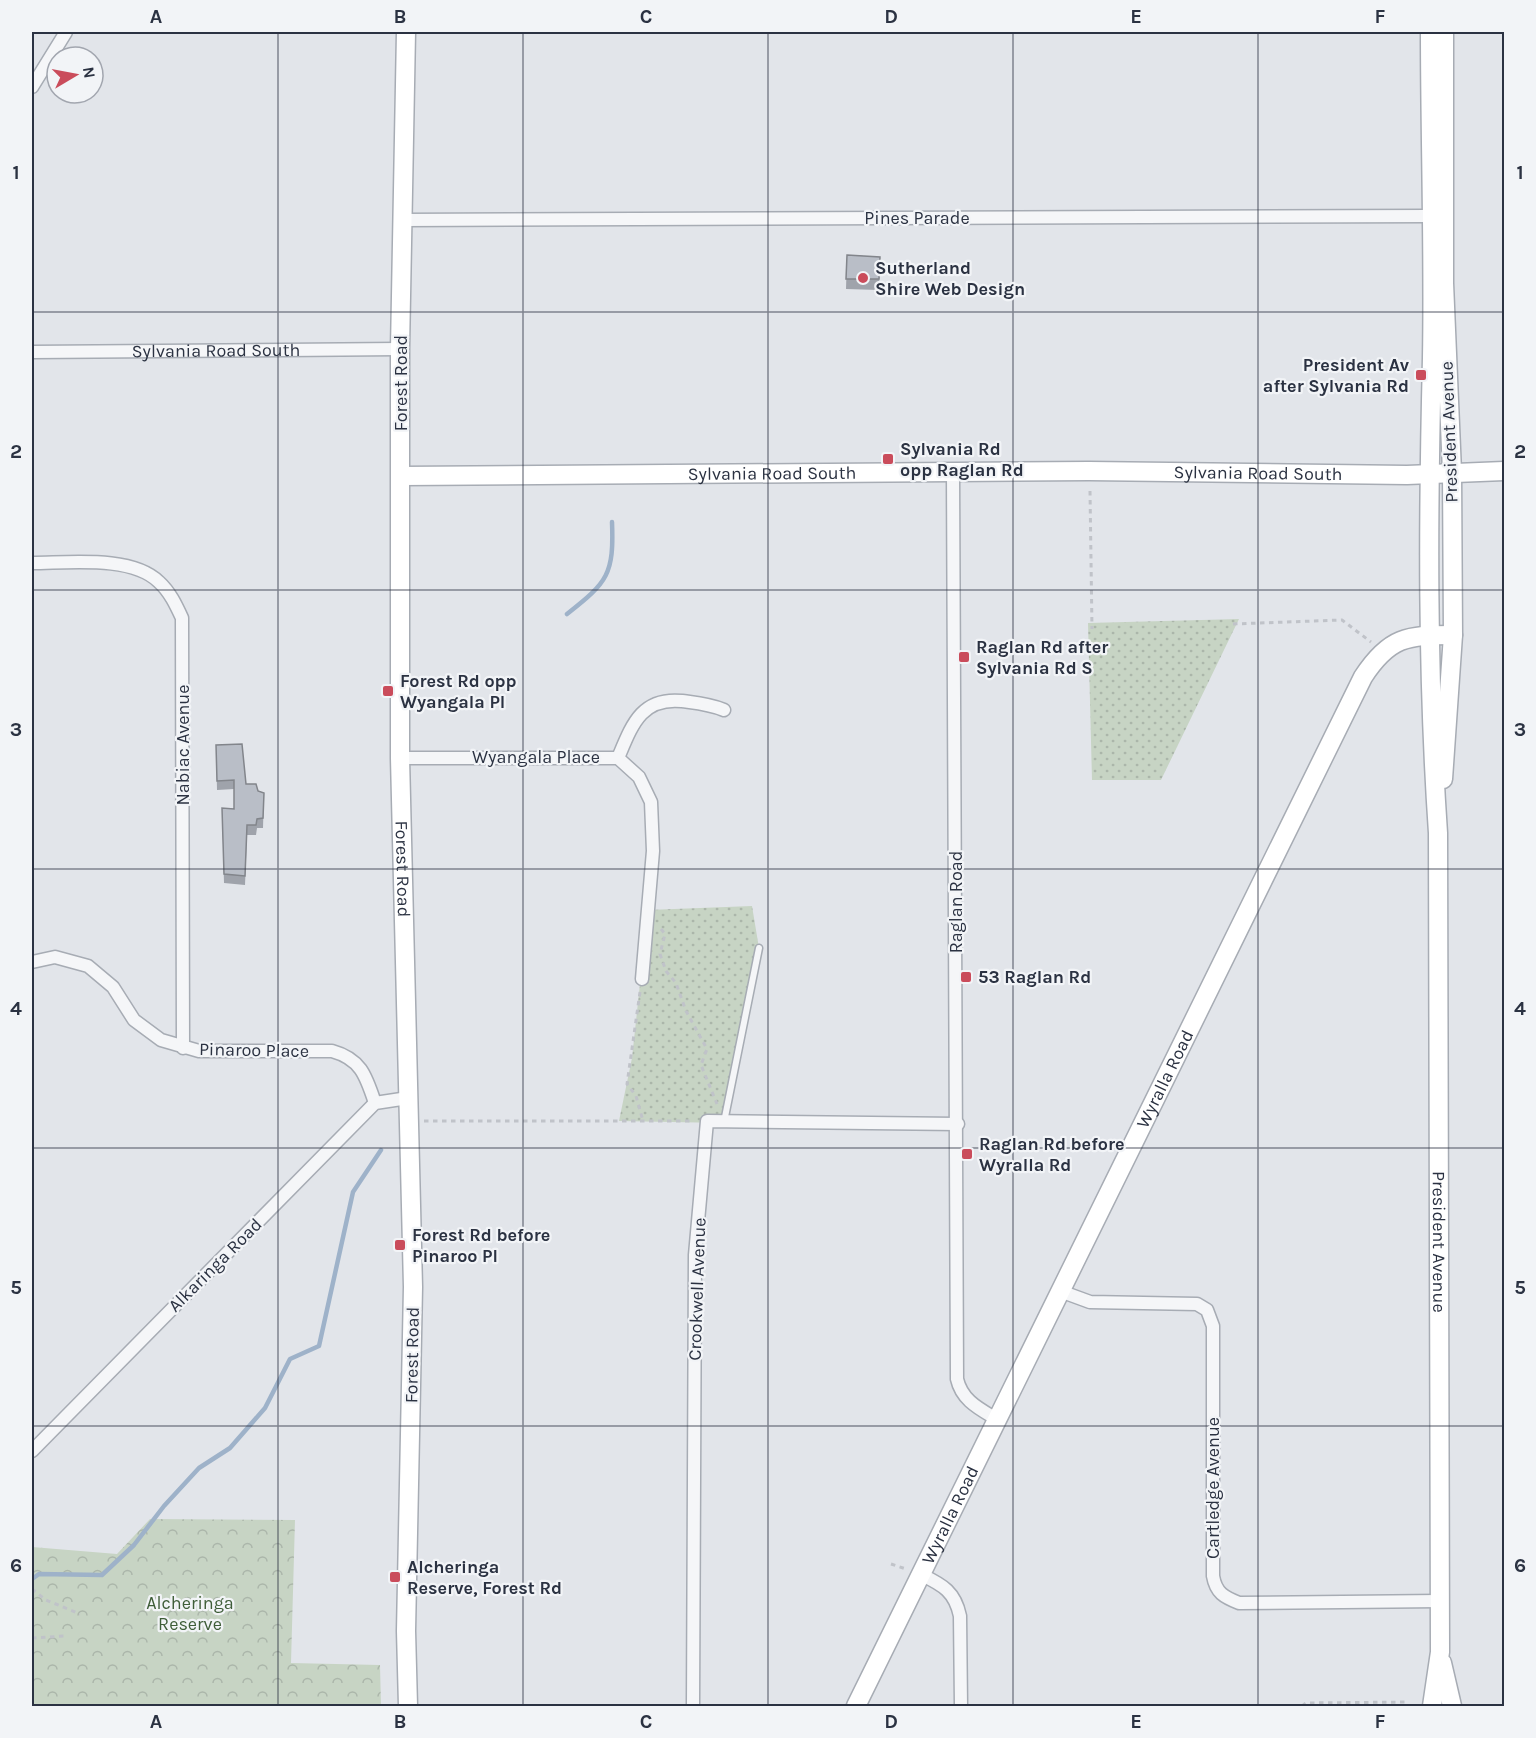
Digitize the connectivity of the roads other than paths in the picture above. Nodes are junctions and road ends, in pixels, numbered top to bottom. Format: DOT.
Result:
graph roads {
  1 [pos="66,32"];
  2 [pos="406,32"];
  3 [pos="1430,32"];
  4 [pos="1444,32"];
  5 [pos="33,80"];
  6 [pos="1430,216"];
  7 [pos="405,220"];
  8 [pos="400,349"];
  9 [pos="32,352"];
  10 [pos="1504,471"];
  11 [pos="953,472"];
  12 [pos="1452,472"];
  13 [pos="1428,474"];
  14 [pos="402,476"];
  15 [pos="32,563"];
  16 [pos="1429,635"];
  17 [pos="1453,635"];
  18 [pos="724,710"];
  19 [pos="400,758"];
  20 [pos="618,758"];
  21 [pos="1438,833"];
  22 [pos="759,948"];
  23 [pos="32,962"];
  24 [pos="642,979"];
  25 [pos="183,1048"];
  26 [pos="408,1098"];
  27 [pos="375,1103"];
  28 [pos="724,1123"];
  29 [pos="957,1124"];
  30 [pos="1060,1291"];
  31 [pos="998,1420"];
  32 [pos="32,1451"];
  33 [pos="922,1575"];
  34 [pos="1440,1601"];
  35 [pos="1440,1652"];
  36 [pos="408,1707"];
  37 [pos="693,1707"];
  38 [pos="856,1707"];
  39 [pos="961,1707"];
  40 [pos="1432,1707"];
  41 [pos="1452,1707"];
  1 -- 5 [label="street"];
  2 -- 7 [label="street, Forest Road"];
  3 -- 6 [label="street, President Avenue"];
  4 -- 12 [label="street, President Avenue"];
  6 -- 7 [label="street, Pines Parade"];
  6 -- 13 [label="street, President Avenue"];
  7 -- 8 [label="street, Forest Road"];
  8 -- 9 [label="street, Sylvania Road South"];
  8 -- 14 [label="street, Forest Road"];
  10 -- 12 [label="street, Sylvania Road South"];
  11 -- 13 [label="street, Sylvania Road South"];
  11 -- 14 [label="street, Sylvania Road South"];
  11 -- 29 [label="street, Raglan Road"];
  12 -- 13 [label="street, Sylvania Road South"];
  12 -- 17 [label="street, President Avenue"];
  13 -- 16 [label="street, President Avenue"];
  14 -- 19 [label="street, Forest Road"];
  15 -- 25 [label="street, Nabiac Avenue"];
  16 -- 17 [label="street"];
  16 -- 21 [label="street, President Avenue"];
  16 -- 30 [label="street, Wyralla Road"];
  17 -- 21 [label="street, President Avenue"];
  18 -- 20 [label="street"];
  19 -- 20 [label="street, Wyangala Place"];
  19 -- 26 [label="street, Forest Road"];
  20 -- 24 [label="street, Wyangala Place"];
  21 -- 34 [label="street, President Avenue"];
  22 -- 28 [label="lane"];
  23 -- 25 [label="street, Pinaroo Place"];
  25 -- 27 [label="street, Pinaroo Place"];
  26 -- 27 [label="street"];
  26 -- 36 [label="street, Forest Road"];
  27 -- 32 [label="street, Alkaringa Road"];
  28 -- 29 [label="street"];
  28 -- 37 [label="street, Crookwell Avenue"];
  29 -- 31 [label="street, Raglan Road"];
  30 -- 31 [label="street, Wyralla Road"];
  30 -- 34 [label="street, Cartledge Avenue"];
  31 -- 33 [label="street, Wyralla Road"];
  33 -- 38 [label="street, Wyralla Road"];
  33 -- 39 [label="street"];
  34 -- 35 [label="street, President Avenue"];
  35 -- 40 [label="street, President Avenue"];
  35 -- 41 [label="street, President Avenue"];
}
